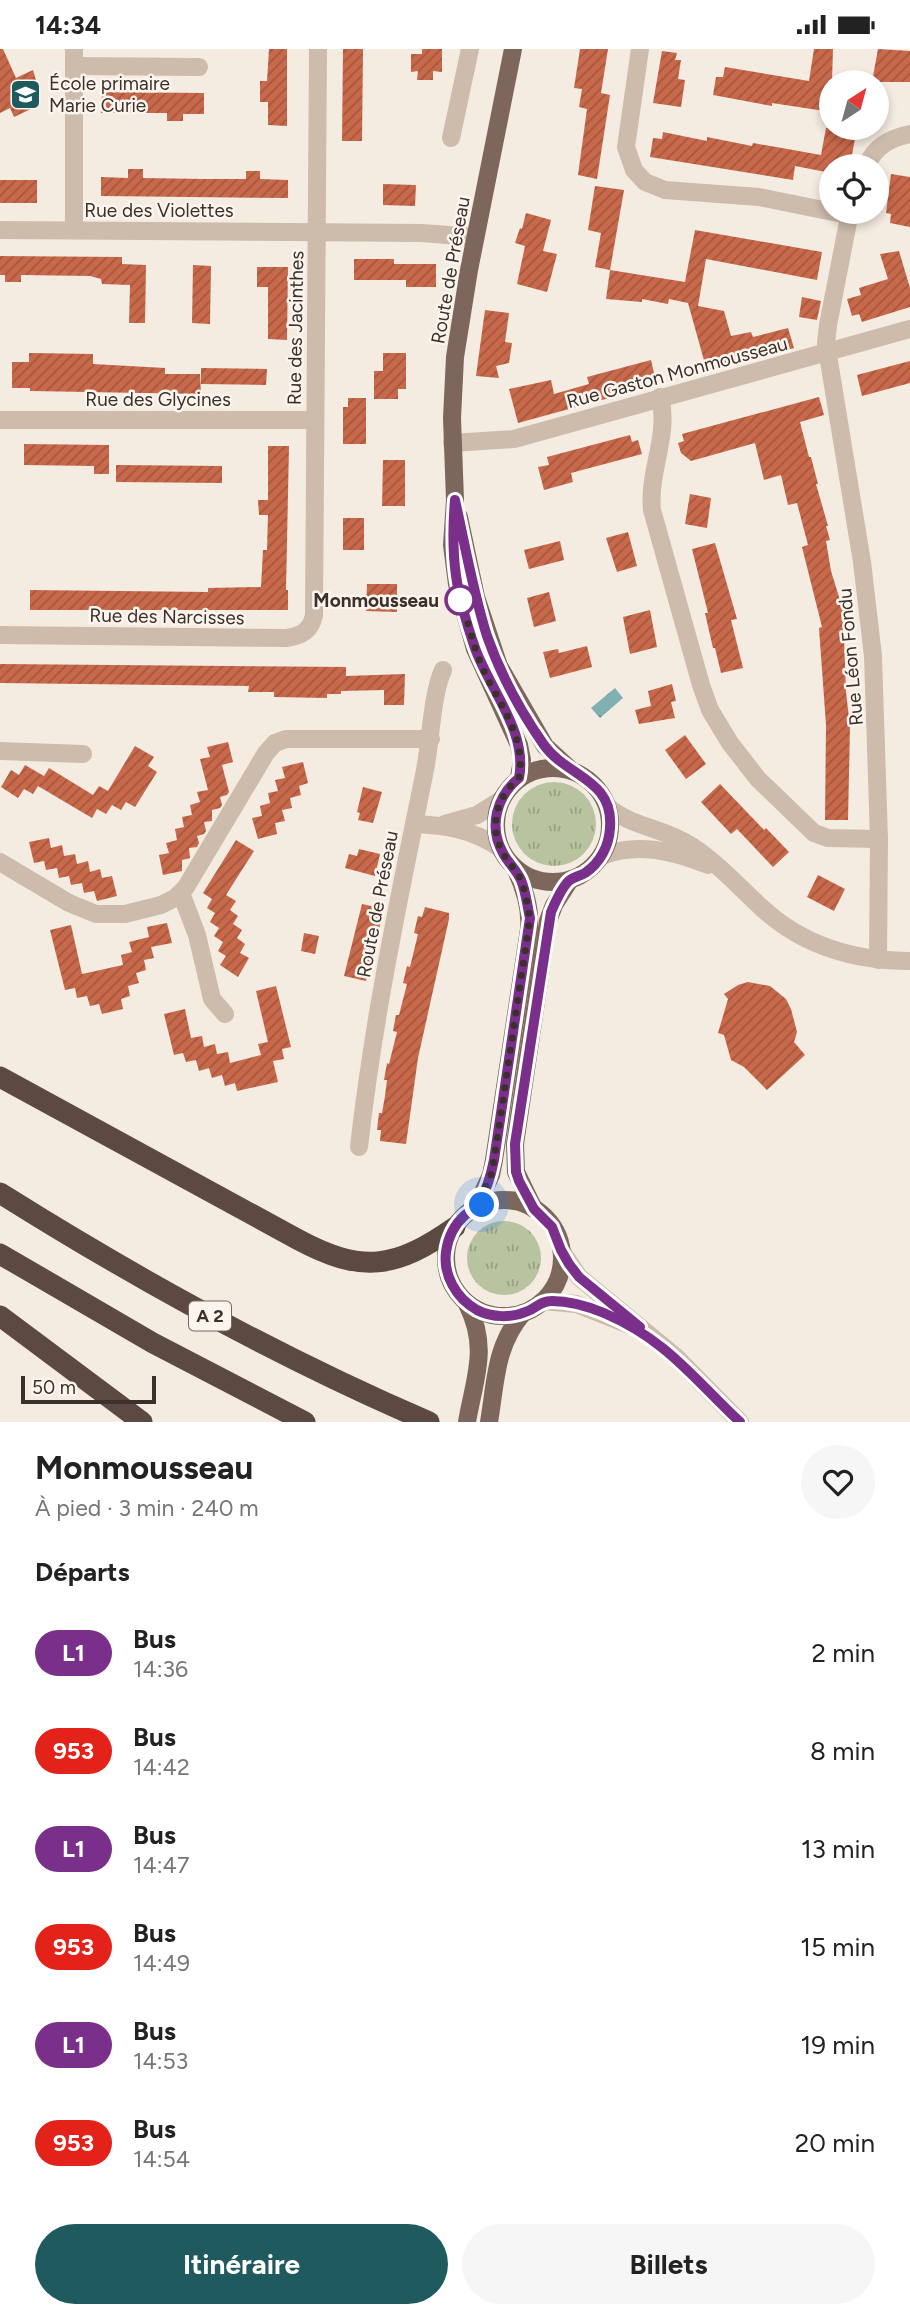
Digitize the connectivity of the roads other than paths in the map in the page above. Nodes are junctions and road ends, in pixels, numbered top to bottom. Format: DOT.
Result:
graph roads {
  1 [pos="318,49"];
  2 [pos="470,49"];
  3 [pos="513,49"];
  4 [pos="640,49"];
  5 [pos="74,58"];
  6 [pos="199,68"];
  7 [pos="910,134"];
  8 [pos="451,138"];
  9 [pos="873,154"];
  10 [pos="819,208"];
  11 [pos="847,224"];
  12 [pos="0,230"];
  13 [pos="74,230"];
  14 [pos="317,232"];
  15 [pos="475,237"];
  16 [pos="910,329"];
  17 [pos="827,353"];
  18 [pos="660,397"];
  19 [pos="0,420"];
  20 [pos="315,420"];
  21 [pos="452,443"];
  22 [pos="455,500"];
  23 [pos="314,607"];
  24 [pos="0,635"];
  25 [pos="443,670"];
  26 [pos="431,739"];
  27 [pos="0,751"];
  28 [pos="83,754"];
  29 [pos="572,771"];
  30 [pos="519,778"];
  31 [pos="501,800"];
  32 [pos="608,807"];
  33 [pos="414,824"];
  34 [pos="441,825"];
  35 [pos="879,839"];
  36 [pos="500,848"];
  37 [pos="601,856"];
  38 [pos="0,862"];
  39 [pos="515,868"];
  40 [pos="721,870"];
  41 [pos="570,880"];
  42 [pos="181,893"];
  43 [pos="878,960"];
  44 [pos="910,961"];
  45 [pos="225,1014"];
  46 [pos="0,1077"];
  47 [pos="359,1147"];
  48 [pos="0,1193"];
  49 [pos="476,1207"];
  50 [pos="534,1209"];
  51 [pos="455,1227"];
  52 [pos="561,1250"];
  53 [pos="0,1254"];
  54 [pos="542,1301"];
  55 [pos="467,1304"];
  56 [pos="523,1313"];
  57 [pos="0,1316"];
  58 [pos="652,1338"];
  59 [pos="142,1422"];
  60 [pos="304,1422"];
  61 [pos="429,1422"];
  62 [pos="467,1422"];
  63 [pos="489,1422"];
  64 [pos="740,1422"];
  1 -- 14 [label="street, Rue des Jacinthes"];
  2 -- 8 [label="street"];
  3 -- 15 [label="main road, Route de Préseau"];
  4 -- 10 [label="street"];
  5 -- 6 [label="street"];
  5 -- 13 [label="street"];
  7 -- 9 [label="street"];
  11 -- 17 [label="street, Rue Léon Fondu"];
  12 -- 13 [label="street, Rue des Violettes"];
  13 -- 14 [label="street, Rue des Violettes"];
  14 -- 15 [label="street, Rue des Violettes"];
  14 -- 20 [label="street, Rue des Jacinthes"];
  15 -- 21 [label="main road, Route de Préseau"];
  16 -- 17 [label="street, Rue Gaston Monmousseau"];
  17 -- 18 [label="street, Rue Gaston Monmousseau"];
  17 -- 35 [label="street, Rue Léon Fondu"];
  18 -- 21 [label="street, Rue Gaston Monmousseau"];
  18 -- 35 [label="street"];
  19 -- 20 [label="street, Rue des Glycines"];
  20 -- 23 [label="street, Rue des Jacinthes"];
  21 -- 22 [label="main road, Route de Préseau"];
  22 -- 29 [label="main road, Route de Préseau"];
  22 -- 30 [label="main road, Route de Préseau"];
  23 -- 24 [label="street, Rue des Narcisses"];
  25 -- 26 [label="street, Route de Préseau"];
  26 -- 33 [label="street, Route de Préseau"];
  26 -- 42 [label="street"];
  27 -- 28 [label="street"];
  29 -- 30 [label="main road"];
  29 -- 32 [label="main road"];
  30 -- 31 [label="main road"];
  31 -- 34 [label="street"];
  31 -- 36 [label="main road"];
  32 -- 37 [label="main road"];
  32 -- 40 [label="street"];
  33 -- 34 [label="street"];
  33 -- 47 [label="street, Route de Préseau"];
  34 -- 36 [label="street"];
  35 -- 43 [label="street, Rue Léon Fondu"];
  36 -- 39 [label="main road"];
  37 -- 40 [label="street"];
  37 -- 41 [label="main road"];
  38 -- 42 [label="street"];
  39 -- 41 [label="main road"];
  39 -- 49 [label="main road"];
  40 -- 43 [label="street"];
  41 -- 50 [label="main road"];
  42 -- 45 [label="street"];
  43 -- 44 [label="street"];
  46 -- 51 [label="highway"];
  48 -- 61 [label="highway, A 2"];
  49 -- 50 [label="main road"];
  49 -- 51 [label="main road"];
  50 -- 52 [label="main road"];
  51 -- 55 [label="main road"];
  52 -- 54 [label="main road"];
  52 -- 58 [label="street"];
  53 -- 60 [label="highway, A 2"];
  54 -- 56 [label="main road"];
  54 -- 58 [label="street"];
  55 -- 56 [label="main road"];
  55 -- 62 [label="main road"];
  56 -- 63 [label="main road"];
  57 -- 59 [label="highway"];
  58 -- 64 [label="street"];
}
